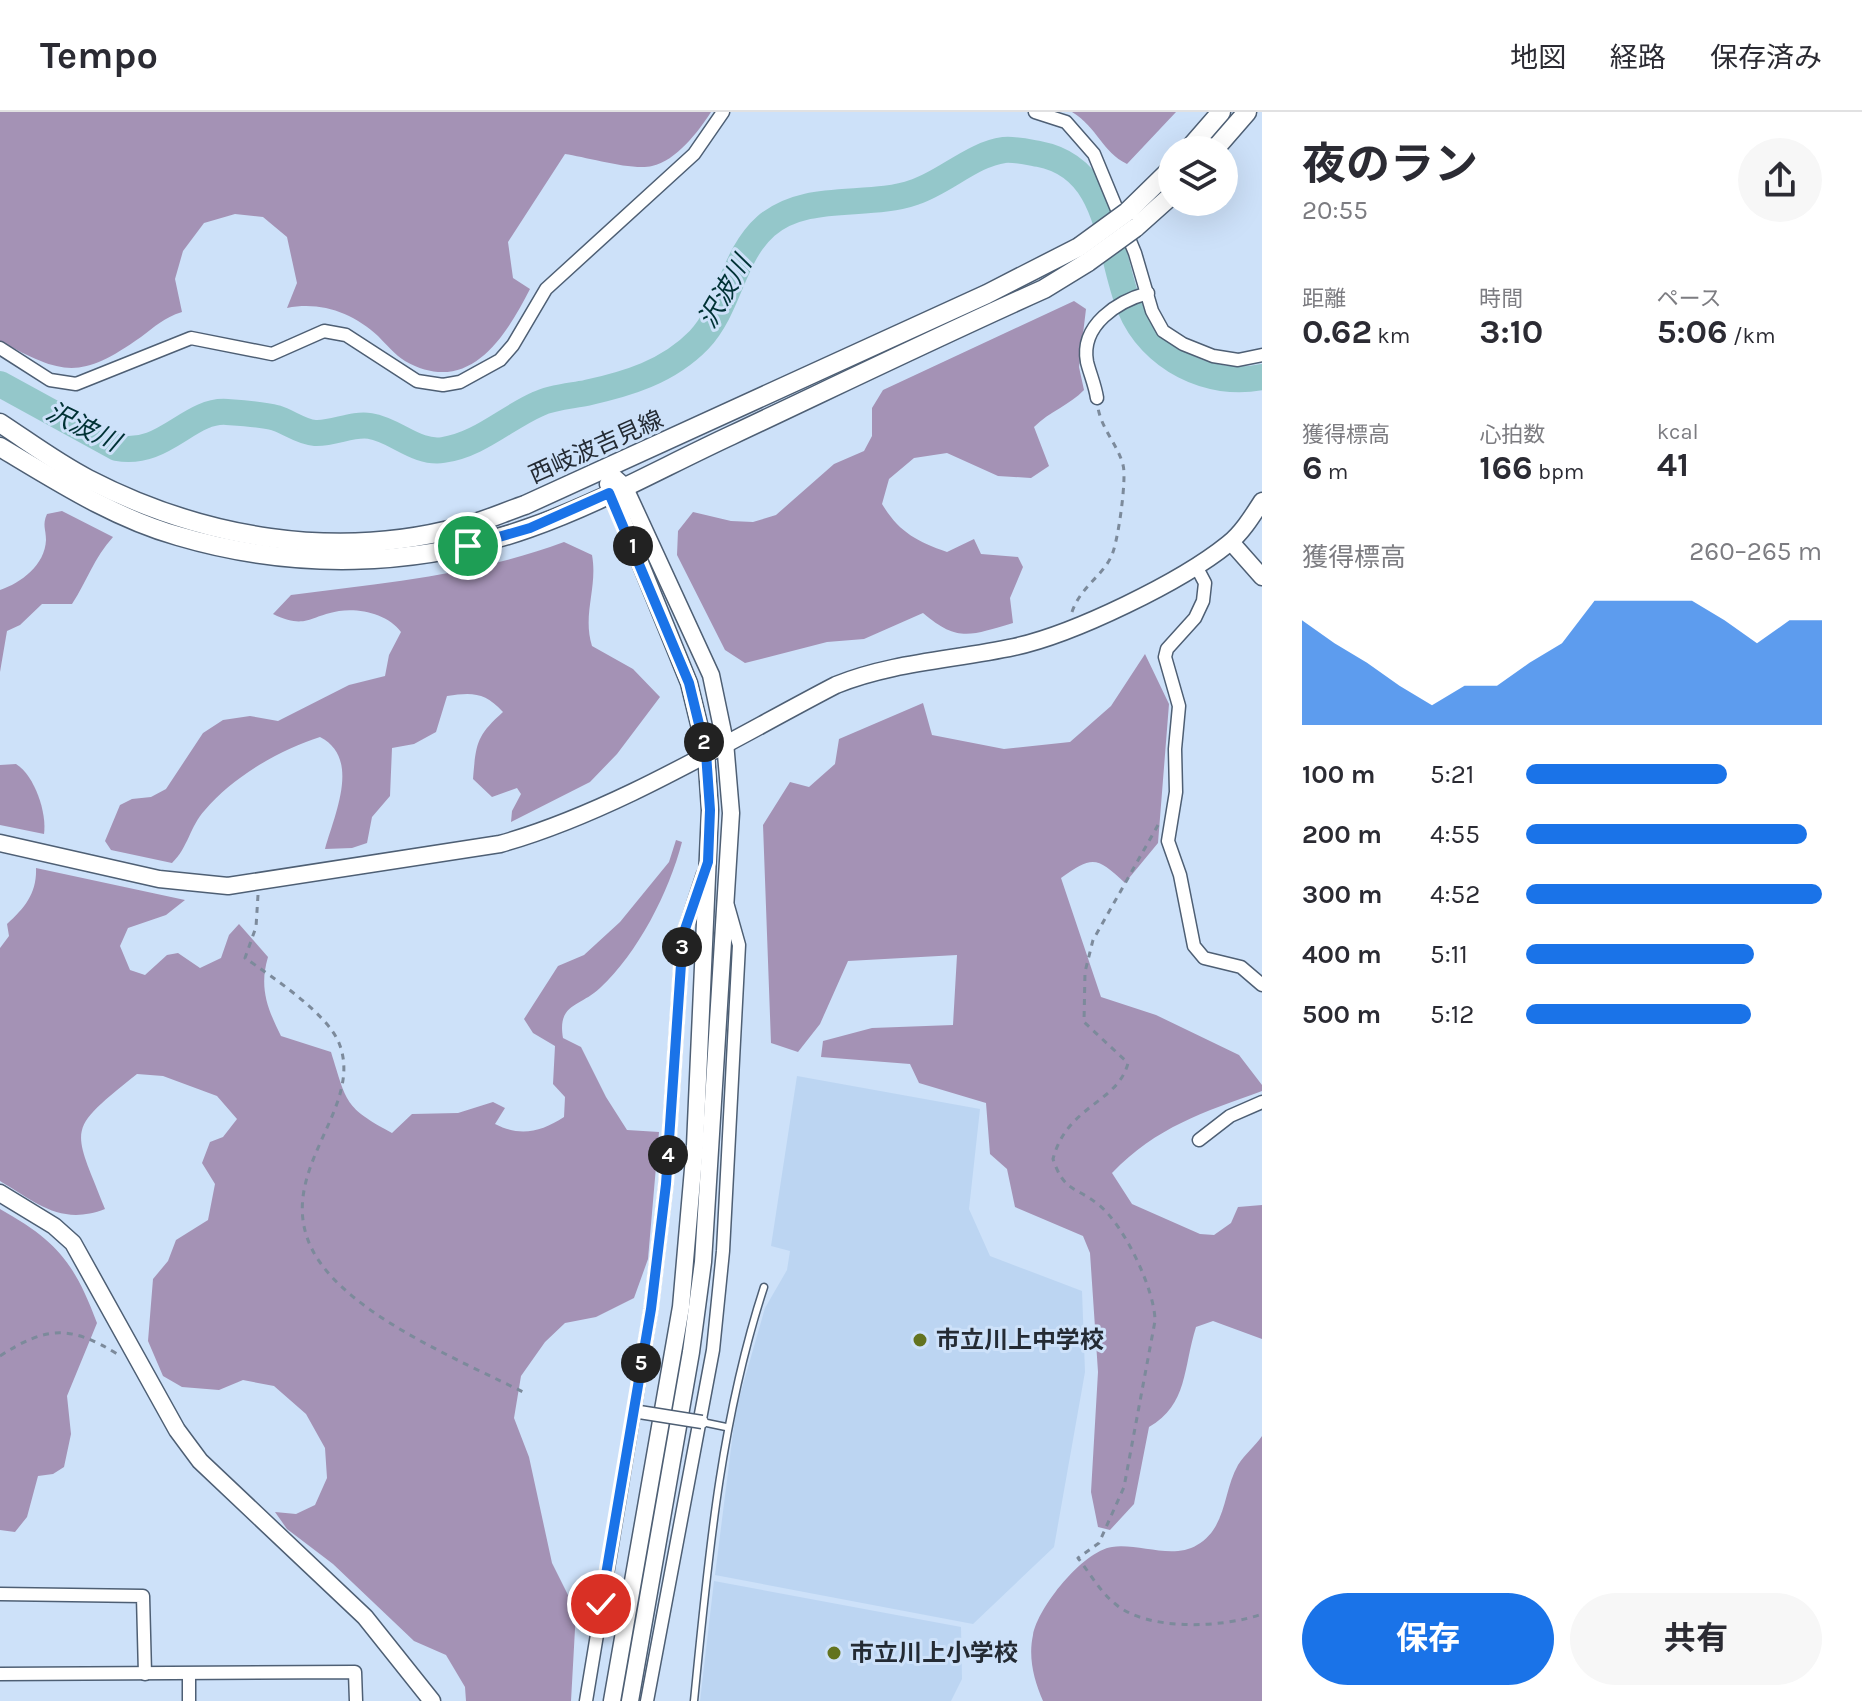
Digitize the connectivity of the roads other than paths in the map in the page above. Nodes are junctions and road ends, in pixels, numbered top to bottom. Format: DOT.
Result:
graph roads {
  1 [pos="723,112"];
  2 [pos="1035,112"];
  3 [pos="1221,112"];
  4 [pos="1247,112"];
  5 [pos="1200,136"];
  6 [pos="1226,136"];
  7 [pos="1158,186"];
  8 [pos="1158,204"];
  9 [pos="1131,220"];
  10 [pos="1084,254"];
  11 [pos="1144,294"];
  12 [pos="0,348"];
  13 [pos="1262,355"];
  14 [pos="1097,398"];
  15 [pos="0,423"];
  16 [pos="0,447"];
  17 [pos="606,470"];
  18 [pos="616,489"];
  19 [pos="1262,501"];
  20 [pos="1231,542"];
  21 [pos="1196,566"];
  22 [pos="1262,577"];
  23 [pos="725,742"];
  24 [pos="706,753"];
  25 [pos="0,843"];
  26 [pos="708,862"];
  27 [pos="727,903"];
  28 [pos="1262,985"];
  29 [pos="1262,1102"];
  30 [pos="1199,1140"];
  31 [pos="0,1193"];
  32 [pos="764,1287"];
  33 [pos="633,1411"];
  34 [pos="702,1422"];
  35 [pos="726,1427"];
  36 [pos="0,1594"];
  37 [pos="0,1674"];
  38 [pos="145,1674"];
  39 [pos="189,1674"];
  40 [pos="189,1701"];
  41 [pos="356,1701"];
  42 [pos="432,1701"];
  43 [pos="586,1701"];
  44 [pos="612,1701"];
  45 [pos="630,1701"];
  46 [pos="647,1701"];
  47 [pos="694,1701"];
  1 -- 12 [label="street"];
  2 -- 11 [label="street"];
  3 -- 5 [label="main road"];
  4 -- 6 [label="main road"];
  7 -- 9 [label="main road, 西岐波吉見線"];
  8 -- 9 [label="main road, 西岐波吉見線"];
  9 -- 10 [label="main road, 西岐波吉見線, bridge"];
  10 -- 17 [label="main road, 西岐波吉見線"];
  10 -- 18 [label="main road, 西岐波吉見線"];
  11 -- 13 [label="street"];
  11 -- 14 [label="street"];
  15 -- 17 [label="main road, 西岐波吉見線"];
  16 -- 18 [label="main road, 西岐波吉見線"];
  17 -- 18 [label="street"];
  18 -- 23 [label="street"];
  18 -- 24 [label="street"];
  19 -- 20 [label="street"];
  20 -- 21 [label="street"];
  20 -- 22 [label="street"];
  21 -- 23 [label="street"];
  21 -- 28 [label="street"];
  23 -- 24 [label="street"];
  23 -- 27 [label="street"];
  24 -- 25 [label="street"];
  24 -- 26 [label="street"];
  26 -- 33 [label="street"];
  26 -- 44 [label="street"];
  27 -- 34 [label="street"];
  27 -- 45 [label="street"];
  29 -- 30 [label="street"];
  31 -- 42 [label="street"];
  32 -- 35 [label="lane"];
  33 -- 34 [label="street, bridge"];
  33 -- 43 [label="street"];
  34 -- 35 [label="lane"];
  34 -- 46 [label="street"];
  35 -- 47 [label="lane"];
  36 -- 38 [label="street"];
  37 -- 38 [label="street"];
  38 -- 39 [label="street"];
  39 -- 40 [label="street"];
  39 -- 41 [label="street"];
}
